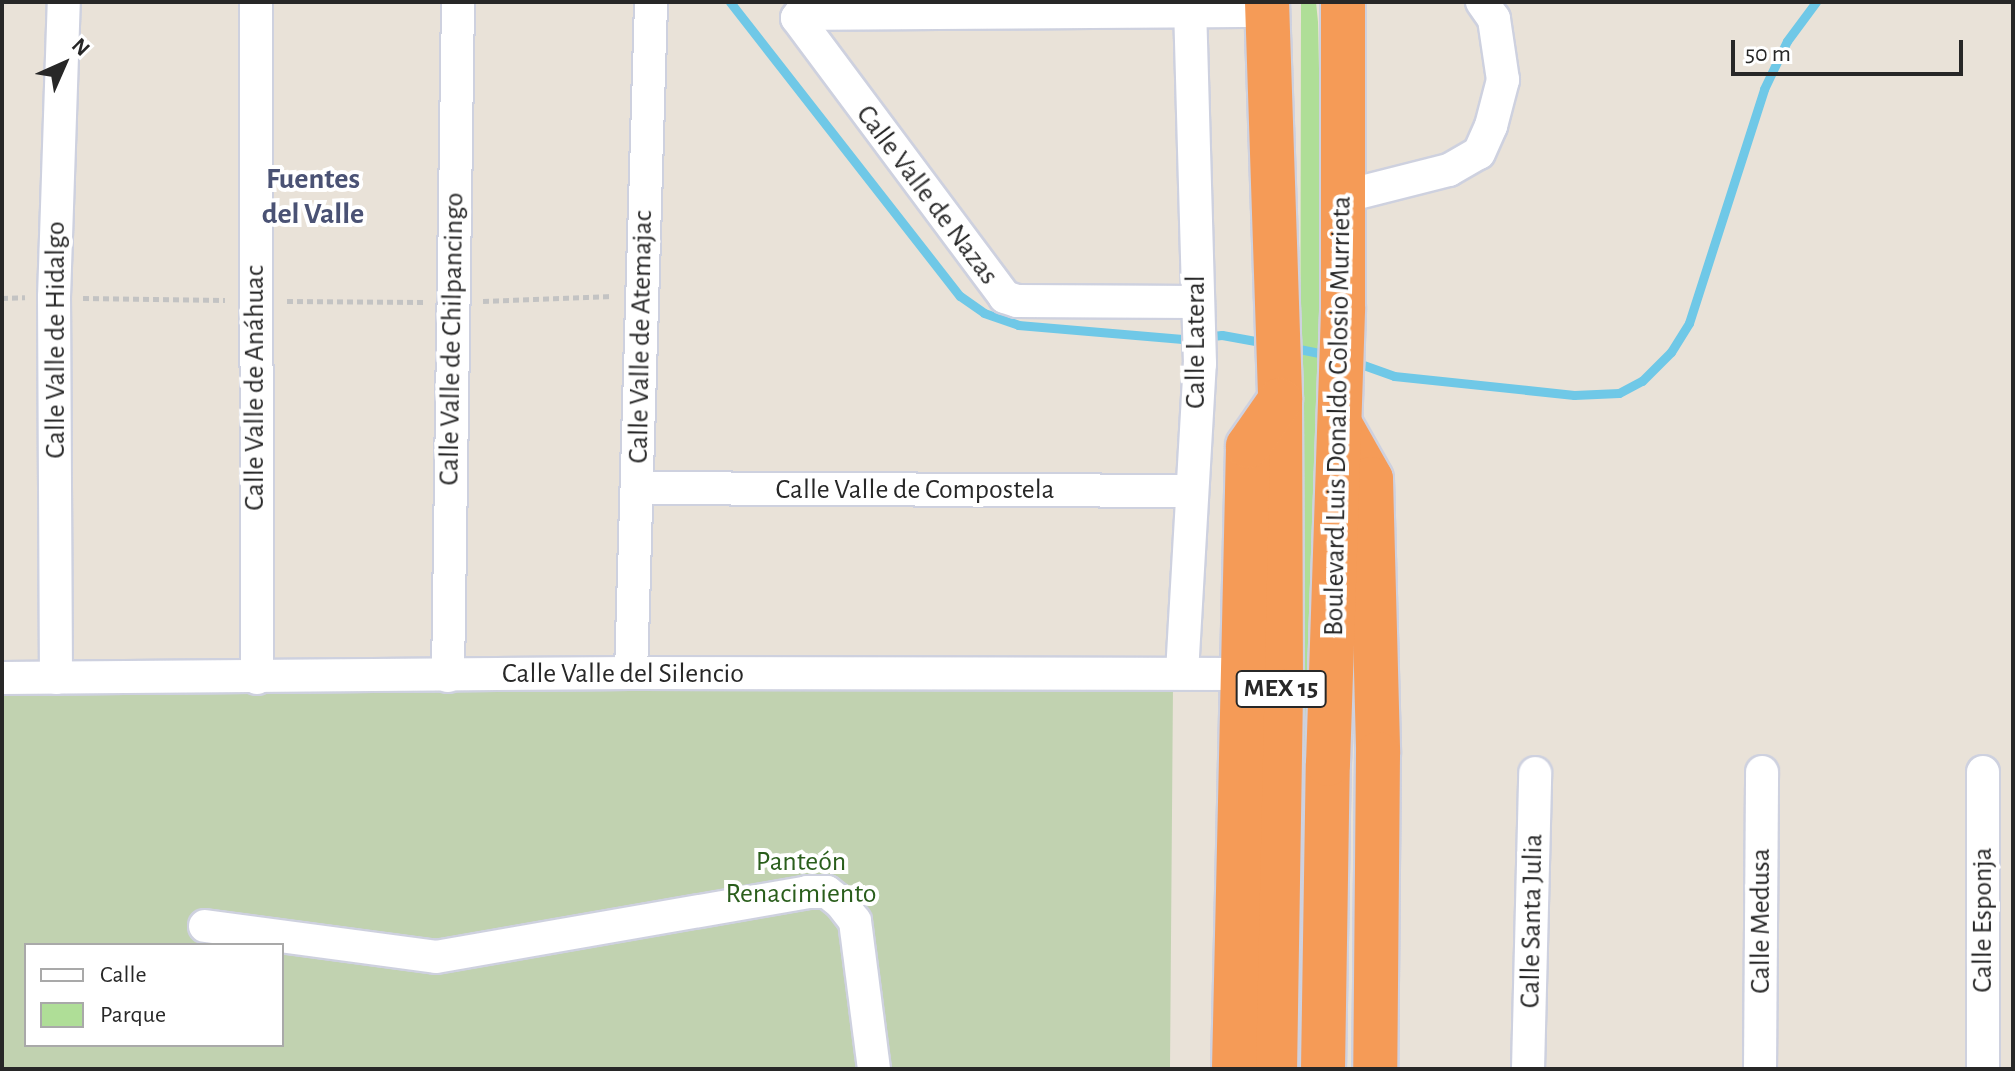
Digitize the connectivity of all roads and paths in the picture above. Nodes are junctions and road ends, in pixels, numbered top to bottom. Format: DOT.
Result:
graph roads {
  1 [pos="64,2"];
  2 [pos="256,2"];
  3 [pos="458,2"];
  4 [pos="651,2"];
  5 [pos="1343,2"];
  6 [pos="1482,2"];
  7 [pos="1190,6"];
  8 [pos="1267,6"];
  9 [pos="1342,197"];
  10 [pos="640,295"];
  11 [pos="54,297"];
  12 [pos="2,298"];
  13 [pos="255,301"];
  14 [pos="451,302"];
  15 [pos="1199,315"];
  16 [pos="1279,386"];
  17 [pos="1340,403"];
  18 [pos="637,488"];
  19 [pos="1192,491"];
  20 [pos="631,673"];
  21 [pos="1182,673"];
  22 [pos="1243,674"];
  23 [pos="448,676"];
  24 [pos="2,678"];
  25 [pos="56,678"];
  26 [pos="257,678"];
  27 [pos="1762,772"];
  28 [pos="1983,772"];
  29 [pos="1535,773"];
  30 [pos="205,926"];
  31 [pos="874,1069"];
  32 [pos="1234,1069"];
  33 [pos="1275,1069"];
  34 [pos="1323,1069"];
  35 [pos="1375,1069"];
  36 [pos="1528,1069"];
  37 [pos="1760,1069"];
  38 [pos="1983,1069"];
  1 -- 11 [label="street, Calle Valle de Hidalgo"];
  2 -- 13 [label="street, Calle Valle de Anáhuac"];
  3 -- 14 [label="street, Calle Valle de Chilpancingo"];
  4 -- 10 [label="street, Calle Valle de Atemajac"];
  5 -- 9 [label="highway, Boulevard Luis Donaldo Colosio Murrieta / MEX 15"];
  6 -- 9 [label="street"];
  7 -- 8 [label="street"];
  7 -- 15 [label="street, Calle Lateral"];
  7 -- 15 [label="street, Calle Valle de Nazas"];
  8 -- 16 [label="highway, Boulevard Luis Donaldo Colosio Murrieta / MEX 15"];
  9 -- 17 [label="highway, Boulevard Luis Donaldo Colosio Murrieta / MEX 15"];
  10 -- 14 [label="path"];
  10 -- 18 [label="street, Calle Valle de Atemajac"];
  11 -- 12 [label="path"];
  11 -- 13 [label="path"];
  11 -- 25 [label="street, Calle Valle de Hidalgo"];
  13 -- 14 [label="path"];
  13 -- 26 [label="street, Calle Valle de Anáhuac"];
  14 -- 23 [label="street, Calle Valle de Chilpancingo"];
  15 -- 19 [label="street, Calle Lateral"];
  16 -- 22 [label="highway"];
  16 -- 33 [label="highway, Boulevard Luis Donaldo Colosio Murrieta / MEX 15"];
  17 -- 34 [label="highway, Boulevard Luis Donaldo Colosio Murrieta / MEX 15"];
  17 -- 35 [label="highway"];
  18 -- 19 [label="street, Calle Valle de Compostela"];
  18 -- 20 [label="street, Calle Valle de Atemajac"];
  19 -- 21 [label="street, Calle Lateral"];
  20 -- 21 [label="street, Calle Valle del Silencio"];
  20 -- 23 [label="street, Calle Valle del Silencio"];
  21 -- 22 [label="street, Calle Valle del Silencio"];
  22 -- 32 [label="highway"];
  23 -- 26 [label="street, Calle Valle del Silencio"];
  24 -- 25 [label="street, Calle Valle del Silencio"];
  25 -- 26 [label="street, Calle Valle del Silencio"];
  27 -- 37 [label="street, Calle Medusa"];
  28 -- 38 [label="street, Calle Esponja"];
  29 -- 36 [label="street, Calle Santa Julia"];
  30 -- 31 [label="street"];
}
